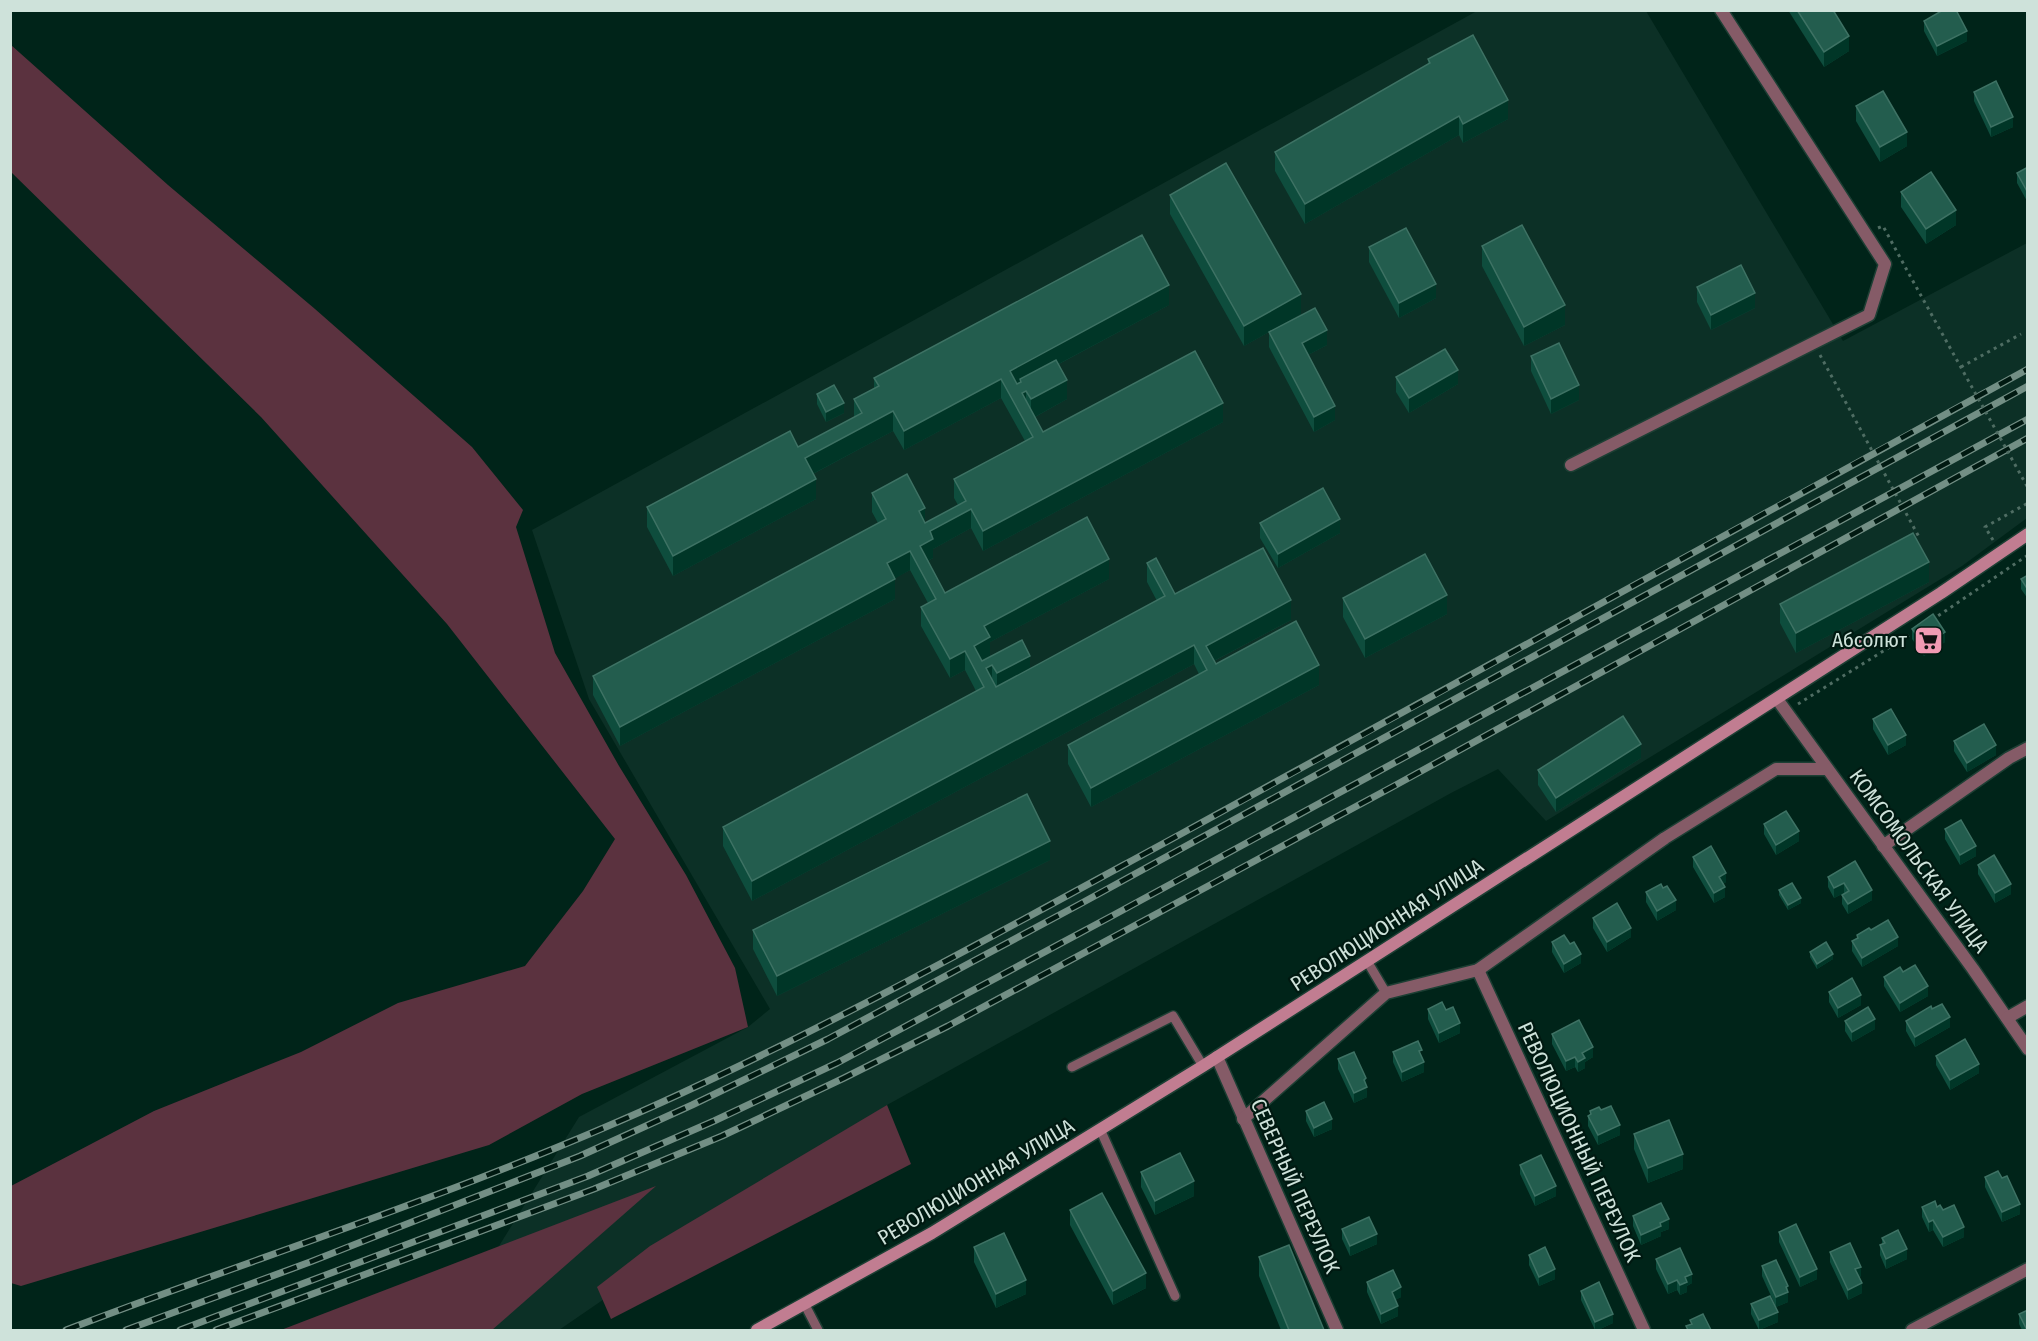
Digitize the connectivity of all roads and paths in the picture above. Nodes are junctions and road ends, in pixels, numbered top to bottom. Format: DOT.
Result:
graph roads {
  1 [pos="1721,10"];
  2 [pos="1883,226"];
  3 [pos="2021,334"];
  4 [pos="1813,343"];
  5 [pos="1961,367"];
  6 [pos="1571,465"];
  7 [pos="2028,488"];
  8 [pos="2028,504"];
  9 [pos="1985,527"];
  10 [pos="2028,534"];
  11 [pos="1919,537"];
  12 [pos="2028,555"];
  13 [pos="1931,620"];
  14 [pos="1922,627"];
  15 [pos="1777,699"];
  16 [pos="1786,711"];
  17 [pos="2028,748"];
  18 [pos="1827,769"];
  19 [pos="1883,846"];
  20 [pos="1367,961"];
  21 [pos="1478,970"];
  22 [pos="1386,993"];
  23 [pos="2028,1006"];
  24 [pos="2007,1018"];
  25 [pos="2028,1049"];
  26 [pos="1216,1057"];
  27 [pos="1203,1066"];
  28 [pos="1072,1067"];
  29 [pos="1244,1119"];
  30 [pos="1101,1129"];
  31 [pos="2028,1269"];
  32 [pos="1176,1296"];
  33 [pos="805,1305"];
  34 [pos="757,1330"];
  35 [pos="818,1330"];
  36 [pos="1337,1330"];
  37 [pos="1644,1330"];
  38 [pos="1912,1330"];
  1 -- 4 [label="street"];
  2 -- 5 [label="path, bridge"];
  3 -- 5 [label="path"];
  4 -- 6 [label="street"];
  4 -- 11 [label="path"];
  5 -- 7 [label="path, bridge"];
  8 -- 9 [label="path"];
  10 -- 15 [label="main road, РЕВОЛЮЦИОННАЯ УЛИЦА"];
  12 -- 13 [label="path"];
  14 -- 16 [label="path"];
  15 -- 16 [label="street, КОМСОМОЛЬСКАЯ УЛИЦА"];
  15 -- 20 [label="main road, РЕВОЛЮЦИОННАЯ УЛИЦА"];
  16 -- 18 [label="street, КОМСОМОЛЬСКАЯ УЛИЦА"];
  17 -- 19 [label="street"];
  18 -- 19 [label="street, КОМСОМОЛЬСКАЯ УЛИЦА"];
  18 -- 21 [label="street"];
  19 -- 24 [label="street, КОМСОМОЛЬСКАЯ УЛИЦА"];
  20 -- 22 [label="lane"];
  20 -- 26 [label="main road, РЕВОЛЮЦИОННАЯ УЛИЦА"];
  21 -- 22 [label="street"];
  21 -- 37 [label="street, РЕВОЛЮЦИОННЫЙ ПЕРЕУЛОК"];
  22 -- 29 [label="street"];
  23 -- 24 [label="street"];
  24 -- 25 [label="street, КОМСОМОЛЬСКАЯ УЛИЦА"];
  26 -- 27 [label="main road, РЕВОЛЮЦИОННАЯ УЛИЦА"];
  26 -- 29 [label="street, СЕВЕРНЫЙ ПЕРЕУЛОК"];
  27 -- 28 [label="lane"];
  27 -- 30 [label="main road, РЕВОЛЮЦИОННАЯ УЛИЦА"];
  29 -- 36 [label="street, СЕВЕРНЫЙ ПЕРЕУЛОК"];
  30 -- 32 [label="lane"];
  30 -- 33 [label="main road, РЕВОЛЮЦИОННАЯ УЛИЦА"];
  31 -- 38 [label="street"];
  33 -- 34 [label="main road, РЕВОЛЮЦИОННАЯ УЛИЦА"];
  33 -- 35 [label="lane"];
}
